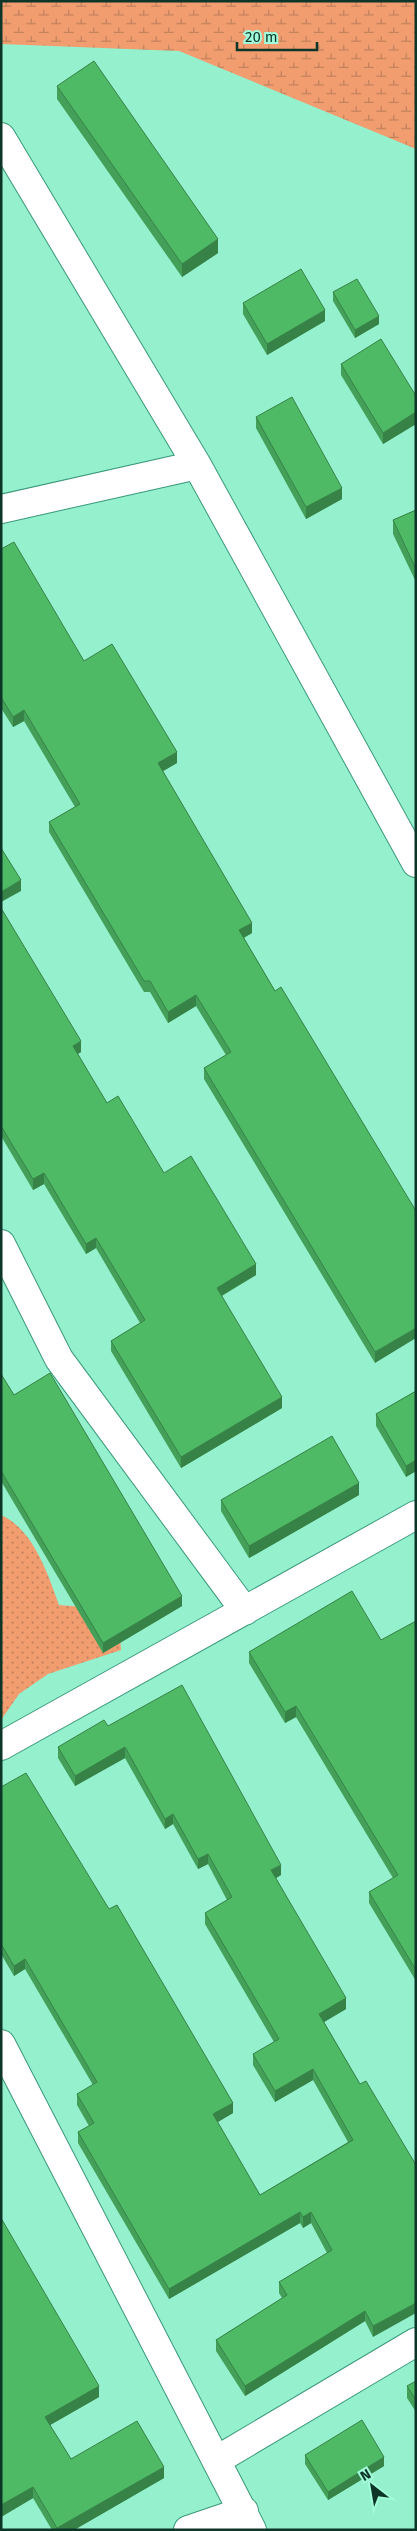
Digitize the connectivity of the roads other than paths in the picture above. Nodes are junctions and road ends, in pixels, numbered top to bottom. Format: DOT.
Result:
graph roads {
  1 [pos="1,137"];
  2 [pos="197,465"];
  3 [pos="1,509"];
  4 [pos="416,863"];
  5 [pos="1,1244"];
  6 [pos="416,1515"];
  7 [pos="245,1610"];
  8 [pos="1,1746"];
  9 [pos="1,2044"];
  10 [pos="416,2342"];
  11 [pos="217,2460"];
  12 [pos="248,2520"];
  13 [pos="188,2530"];
  1 -- 2 [label="street"];
  2 -- 3 [label="street"];
  2 -- 4 [label="street"];
  5 -- 7 [label="street"];
  6 -- 7 [label="street"];
  7 -- 8 [label="street"];
  9 -- 11 [label="street"];
  10 -- 11 [label="street"];
  11 -- 12 [label="street"];
  12 -- 13 [label="street"];
}
